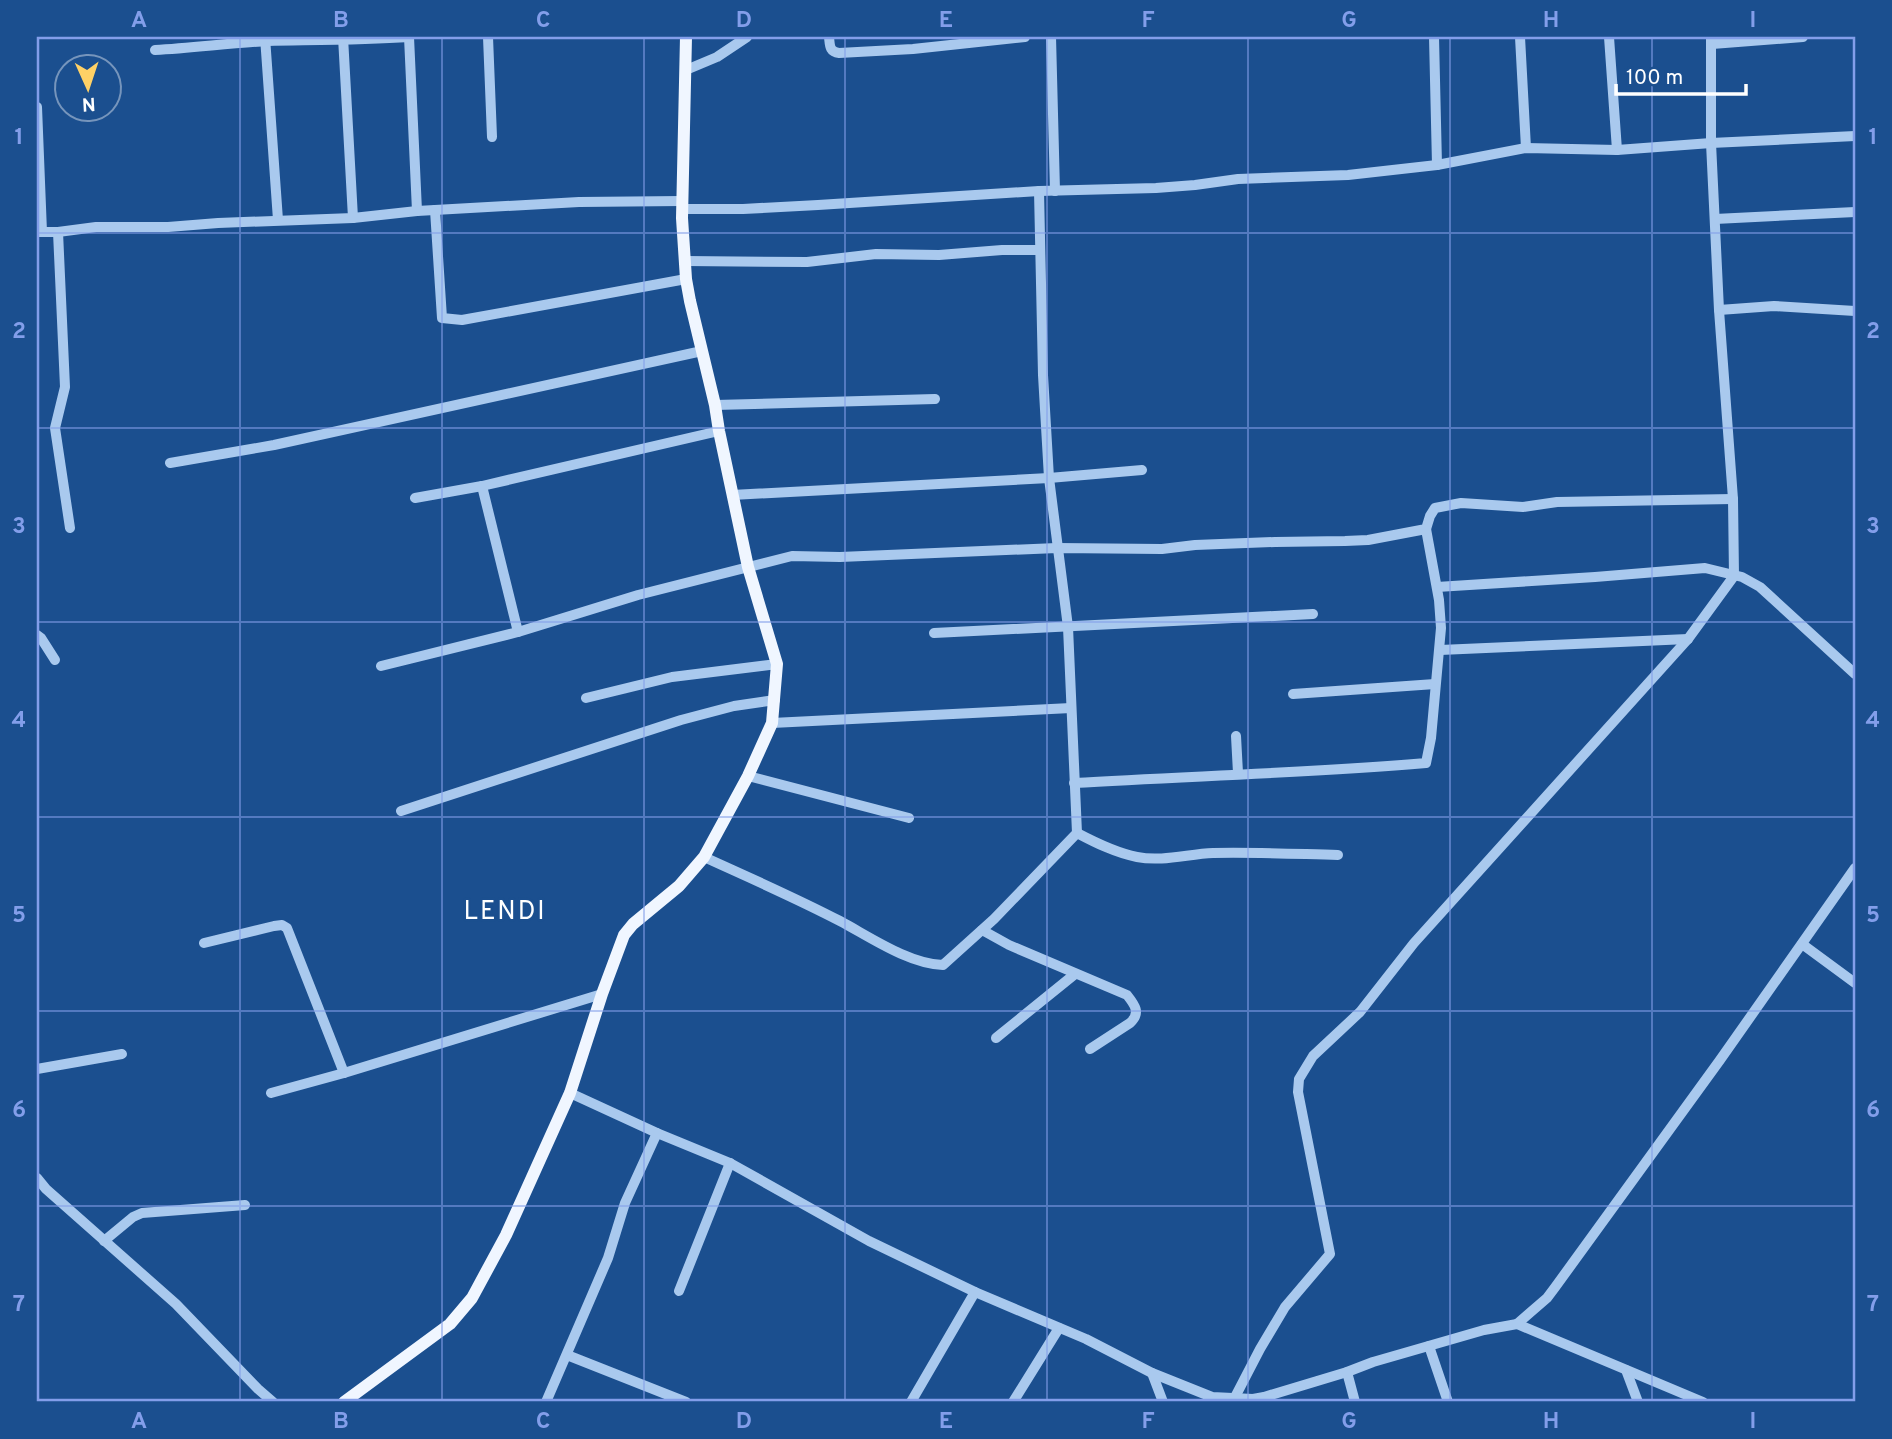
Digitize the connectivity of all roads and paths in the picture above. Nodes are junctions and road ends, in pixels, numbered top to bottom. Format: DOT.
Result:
graph roads {
  1 [pos="409,37"];
  2 [pos="488,37"];
  3 [pos="686,37"];
  4 [pos="747,37"];
  5 [pos="829,37"];
  6 [pos="1025,37"];
  7 [pos="1051,37"];
  8 [pos="1434,37"];
  9 [pos="1520,37"];
  10 [pos="1609,37"];
  11 [pos="1803,37"];
  12 [pos="265,39"];
  13 [pos="343,39"];
  14 [pos="1711,40"];
  15 [pos="155,50"];
  16 [pos="686,70"];
  17 [pos="37,107"];
  18 [pos="1855,136"];
  19 [pos="492,137"];
  20 [pos="1711,143"];
  21 [pos="1526,148"];
  22 [pos="1617,150"];
  23 [pos="1437,165"];
  24 [pos="1039,191"];
  25 [pos="1055,191"];
  26 [pos="682,205"];
  27 [pos="417,211"];
  28 [pos="435,211"];
  29 [pos="1855,212"];
  30 [pos="354,218"];
  31 [pos="1715,219"];
  32 [pos="278,220"];
  33 [pos="39,232"];
  34 [pos="58,232"];
  35 [pos="1040,250"];
  36 [pos="685,261"];
  37 [pos="686,279"];
  38 [pos="1719,310"];
  39 [pos="1855,311"];
  40 [pos="702,351"];
  41 [pos="935,399"];
  42 [pos="715,405"];
  43 [pos="719,431"];
  44 [pos="170,463"];
  45 [pos="1142,470"];
  46 [pos="1049,478"];
  47 [pos="482,485"];
  48 [pos="732,495"];
  49 [pos="415,498"];
  50 [pos="1732,499"];
  51 [pos="70,527"];
  52 [pos="1426,529"];
  53 [pos="1057,548"];
  54 [pos="748,567"];
  55 [pos="1734,576"];
  56 [pos="1437,587"];
  57 [pos="1313,614"];
  58 [pos="1068,627"];
  59 [pos="518,632"];
  60 [pos="934,633"];
  61 [pos="37,635"];
  62 [pos="1688,639"];
  63 [pos="1440,650"];
  64 [pos="55,660"];
  65 [pos="777,664"];
  66 [pos="381,666"];
  67 [pos="1855,674"];
  68 [pos="1435,684"];
  69 [pos="1293,694"];
  70 [pos="586,698"];
  71 [pos="775,700"];
  72 [pos="1071,708"];
  73 [pos="772,723"];
  74 [pos="1236,736"];
  75 [pos="1238,773"];
  76 [pos="748,776"];
  77 [pos="1074,783"];
  78 [pos="401,811"];
  79 [pos="909,817"];
  80 [pos="1077,833"];
  81 [pos="1338,855"];
  82 [pos="704,857"];
  83 [pos="1855,868"];
  84 [pos="982,930"];
  85 [pos="204,943"];
  86 [pos="1802,944"];
  87 [pos="1075,974"];
  88 [pos="1855,983"];
  89 [pos="602,995"];
  90 [pos="996,1038"];
  91 [pos="1090,1049"];
  92 [pos="122,1054"];
  93 [pos="37,1069"];
  94 [pos="344,1073"];
  95 [pos="271,1093"];
  96 [pos="570,1093"];
  97 [pos="657,1133"];
  98 [pos="730,1163"];
  99 [pos="37,1178"];
  100 [pos="245,1205"];
  101 [pos="104,1241"];
  102 [pos="679,1291"];
  103 [pos="975,1292"];
  104 [pos="1517,1324"];
  105 [pos="1059,1328"];
  106 [pos="1429,1346"];
  107 [pos="567,1355"];
  108 [pos="1626,1370"];
  109 [pos="1347,1372"];
  110 [pos="1152,1373"];
  111 [pos="1234,1399"];
  112 [pos="1253,1401"];
  113 [pos="273,1402"];
  114 [pos="344,1402"];
  115 [pos="547,1402"];
  116 [pos="686,1402"];
  117 [pos="911,1402"];
  118 [pos="1013,1402"];
  119 [pos="1163,1402"];
  120 [pos="1355,1402"];
  121 [pos="1448,1402"];
  122 [pos="1637,1402"];
  123 [pos="1703,1402"];
  1 -- 13 [label="street"];
  1 -- 27 [label="street"];
  2 -- 19 [label="street"];
  3 -- 16 [label="main road"];
  4 -- 16 [label="street"];
  5 -- 6 [label="street"];
  7 -- 25 [label="street"];
  8 -- 23 [label="street"];
  9 -- 21 [label="street"];
  10 -- 22 [label="street"];
  11 -- 14 [label="street"];
  12 -- 13 [label="street"];
  12 -- 15 [label="street"];
  12 -- 32 [label="street"];
  13 -- 30 [label="street"];
  14 -- 20 [label="street"];
  16 -- 26 [label="main road"];
  17 -- 33 [label="street"];
  18 -- 20 [label="street"];
  20 -- 22 [label="street"];
  20 -- 31 [label="street"];
  21 -- 22 [label="street"];
  21 -- 23 [label="street"];
  23 -- 25 [label="street"];
  24 -- 25 [label="street"];
  24 -- 26 [label="street"];
  24 -- 35 [label="street"];
  26 -- 28 [label="street"];
  26 -- 36 [label="main road"];
  27 -- 28 [label="street"];
  27 -- 30 [label="street"];
  28 -- 37 [label="street"];
  29 -- 31 [label="street"];
  30 -- 32 [label="street"];
  31 -- 38 [label="street"];
  32 -- 34 [label="street"];
  33 -- 34 [label="street"];
  34 -- 51 [label="street"];
  35 -- 36 [label="street"];
  35 -- 46 [label="street"];
  36 -- 37 [label="main road"];
  37 -- 40 [label="main road"];
  38 -- 39 [label="street"];
  38 -- 50 [label="street"];
  40 -- 42 [label="main road"];
  40 -- 44 [label="street"];
  41 -- 42 [label="street"];
  42 -- 43 [label="main road"];
  43 -- 47 [label="street"];
  43 -- 48 [label="main road"];
  45 -- 46 [label="street"];
  46 -- 48 [label="street"];
  46 -- 53 [label="street"];
  47 -- 49 [label="street"];
  47 -- 59 [label="street"];
  48 -- 54 [label="main road"];
  50 -- 52 [label="street"];
  50 -- 55 [label="street"];
  52 -- 53 [label="street"];
  52 -- 56 [label="street"];
  53 -- 54 [label="street"];
  53 -- 58 [label="street"];
  54 -- 59 [label="street"];
  54 -- 65 [label="main road"];
  55 -- 56 [label="street"];
  55 -- 62 [label="street"];
  55 -- 67 [label="street"];
  56 -- 63 [label="street"];
  57 -- 58 [label="street"];
  58 -- 60 [label="street"];
  58 -- 72 [label="street"];
  59 -- 66 [label="street"];
  61 -- 64 [label="street"];
  62 -- 63 [label="street"];
  62 -- 111 [label="street"];
  63 -- 68 [label="street"];
  65 -- 70 [label="street"];
  65 -- 71 [label="main road"];
  68 -- 69 [label="street"];
  68 -- 75 [label="street"];
  71 -- 73 [label="main road"];
  71 -- 78 [label="street"];
  72 -- 73 [label="street"];
  72 -- 77 [label="street"];
  73 -- 76 [label="main road"];
  74 -- 75 [label="street"];
  75 -- 77 [label="street"];
  76 -- 79 [label="street"];
  76 -- 82 [label="main road"];
  77 -- 80 [label="street"];
  80 -- 81 [label="street"];
  80 -- 84 [label="street"];
  82 -- 84 [label="street"];
  82 -- 89 [label="main road"];
  83 -- 86 [label="street"];
  84 -- 87 [label="street"];
  85 -- 94 [label="street"];
  86 -- 88 [label="street"];
  86 -- 104 [label="street"];
  87 -- 90 [label="street"];
  87 -- 91 [label="street"];
  89 -- 94 [label="street"];
  89 -- 96 [label="main road"];
  92 -- 93 [label="street"];
  94 -- 95 [label="street"];
  96 -- 97 [label="street"];
  96 -- 114 [label="main road"];
  97 -- 98 [label="street"];
  97 -- 107 [label="street"];
  98 -- 102 [label="street"];
  98 -- 103 [label="street"];
  99 -- 101 [label="street"];
  100 -- 101 [label="street"];
  101 -- 113 [label="street"];
  103 -- 105 [label="street"];
  103 -- 117 [label="street"];
  104 -- 106 [label="street"];
  104 -- 108 [label="street"];
  105 -- 110 [label="street"];
  105 -- 118 [label="street"];
  106 -- 109 [label="street"];
  106 -- 121 [label="street"];
  107 -- 115 [label="street"];
  107 -- 116 [label="street"];
  108 -- 122 [label="street"];
  108 -- 123 [label="street"];
  109 -- 112 [label="street"];
  109 -- 120 [label="street"];
  110 -- 111 [label="street"];
  110 -- 119 [label="street"];
  111 -- 112 [label="street"];
}
